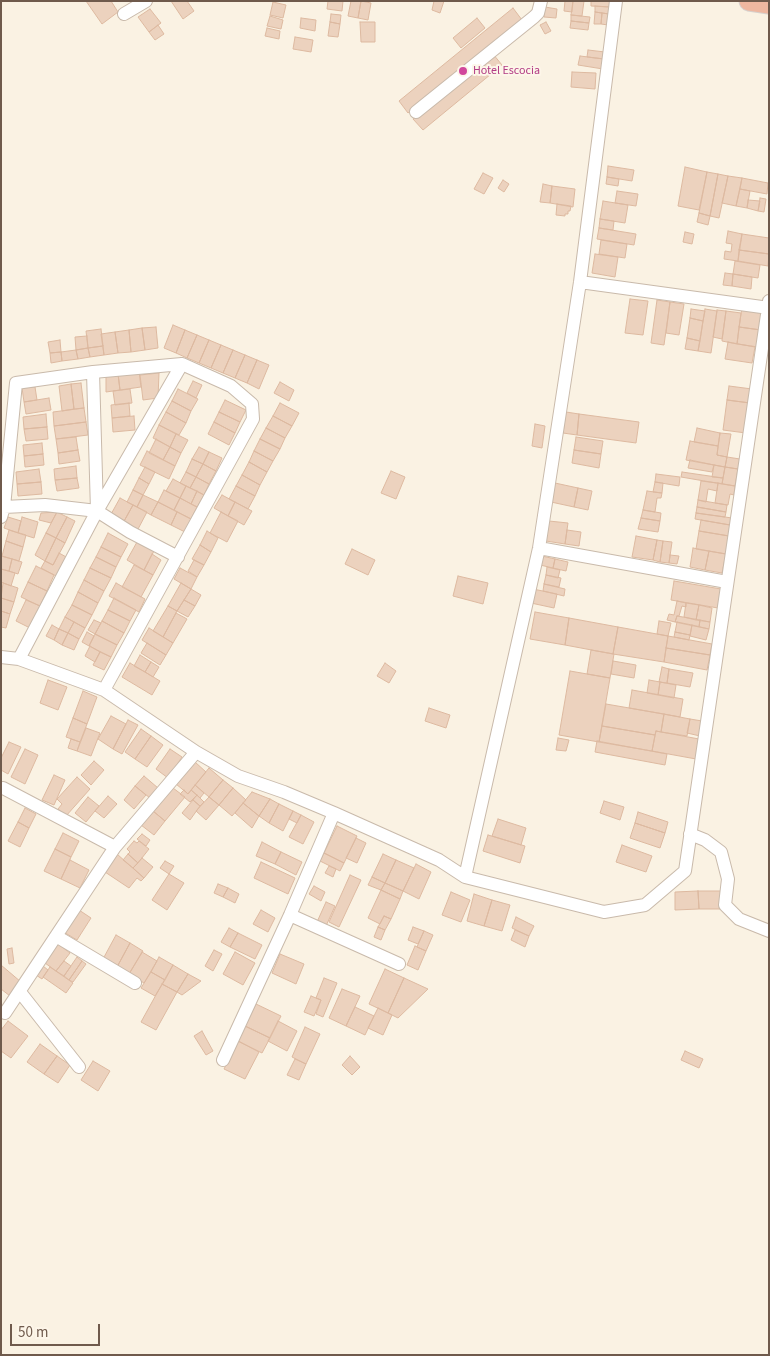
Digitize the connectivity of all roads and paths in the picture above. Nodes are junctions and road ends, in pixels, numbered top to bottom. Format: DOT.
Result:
graph roads {
  1 [pos="146,1"];
  2 [pos="541,1"];
  3 [pos="616,1"];
  4 [pos="749,1"];
  5 [pos="769,4"];
  6 [pos="124,14"];
  7 [pos="416,112"];
  8 [pos="580,282"];
  9 [pos="768,305"];
  10 [pos="182,364"];
  11 [pos="93,372"];
  12 [pos="97,511"];
  13 [pos="3,512"];
  14 [pos="539,548"];
  15 [pos="178,557"];
  16 [pos="727,582"];
  17 [pos="1,657"];
  18 [pos="19,660"];
  19 [pos="104,690"];
  20 [pos="196,752"];
  21 [pos="4,788"];
  22 [pos="334,813"];
  23 [pos="690,834"];
  24 [pos="116,847"];
  25 [pos="465,877"];
  26 [pos="290,914"];
  27 [pos="769,931"];
  28 [pos="56,936"];
  29 [pos="399,964"];
  30 [pos="135,984"];
  31 [pos="20,992"];
  32 [pos="5,1013"];
  33 [pos="223,1060"];
  34 [pos="79,1067"];
  1 -- 6 [label="street"];
  2 -- 7 [label="street"];
  3 -- 8 [label="street"];
  4 -- 5 [label="highway"];
  8 -- 9 [label="street"];
  8 -- 14 [label="street"];
  9 -- 16 [label="street"];
  10 -- 11 [label="street"];
  10 -- 12 [label="street"];
  10 -- 15 [label="street"];
  11 -- 12 [label="street"];
  11 -- 13 [label="street"];
  12 -- 13 [label="street"];
  12 -- 15 [label="street"];
  12 -- 18 [label="street"];
  14 -- 16 [label="street"];
  14 -- 25 [label="street"];
  15 -- 19 [label="street"];
  16 -- 23 [label="street"];
  17 -- 18 [label="street"];
  18 -- 19 [label="street"];
  19 -- 20 [label="street"];
  20 -- 22 [label="street"];
  20 -- 24 [label="street"];
  21 -- 24 [label="street"];
  22 -- 25 [label="street"];
  22 -- 26 [label="street"];
  23 -- 25 [label="street"];
  23 -- 27 [label="street"];
  24 -- 28 [label="street"];
  26 -- 29 [label="street"];
  26 -- 33 [label="street"];
  28 -- 30 [label="street"];
  28 -- 31 [label="street"];
  31 -- 32 [label="street"];
  31 -- 34 [label="street"];
}
